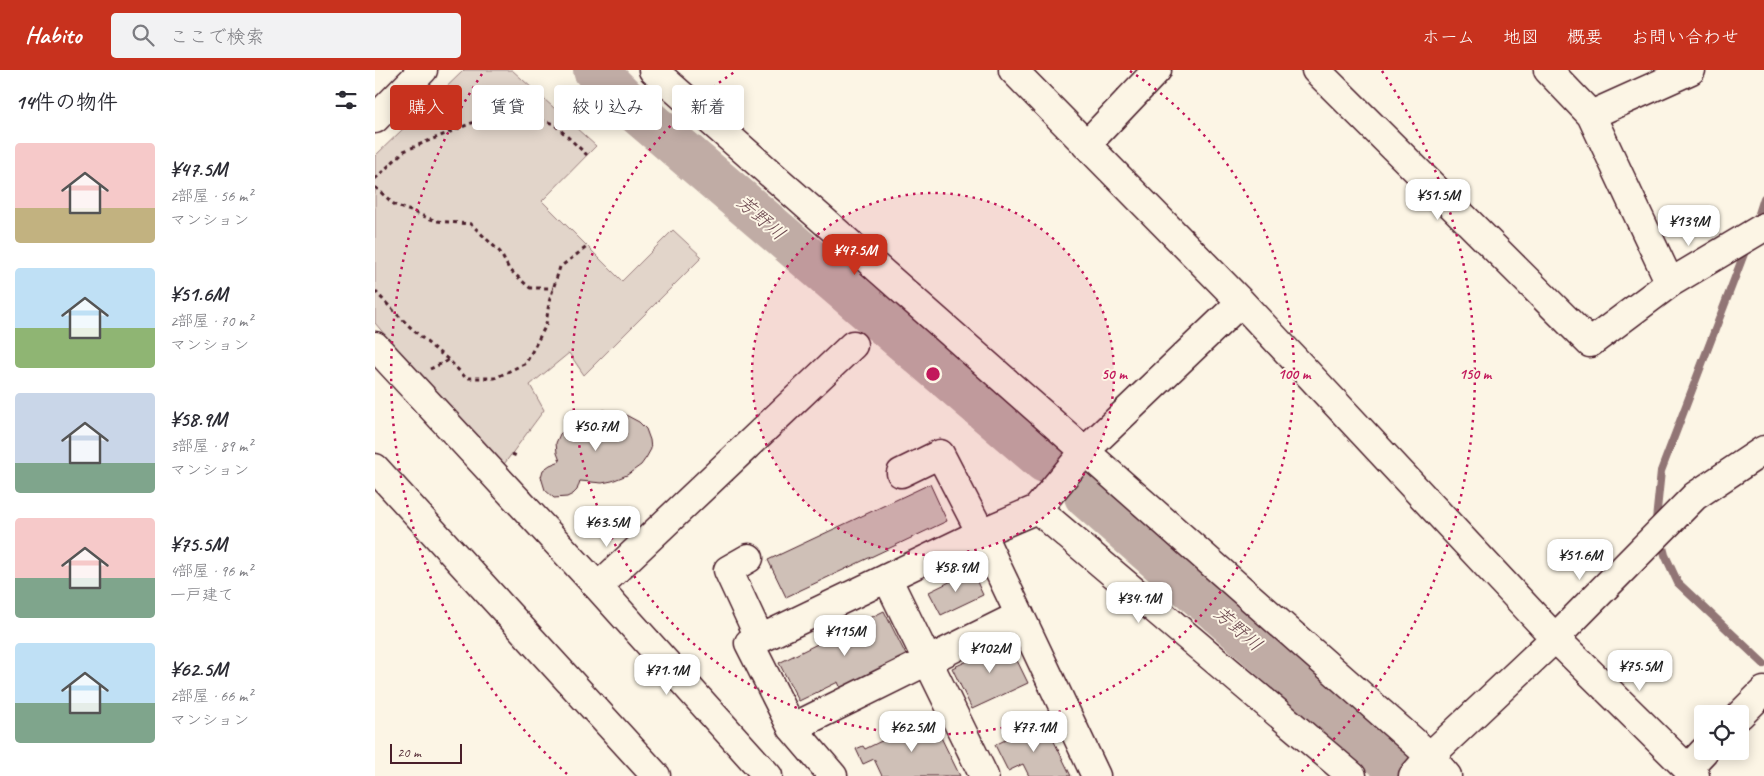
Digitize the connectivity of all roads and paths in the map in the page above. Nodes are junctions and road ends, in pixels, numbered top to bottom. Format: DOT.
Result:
graph roads {
  1 [pos="653,70"];
  2 [pos="1013,70"];
  3 [pos="1157,70"];
  4 [pos="1315,70"];
  5 [pos="1548,70"];
  6 [pos="1691,70"];
  7 [pos="408,75"];
  8 [pos="1591,115"];
  9 [pos="375,119"];
  10 [pos="1086,145"];
  11 [pos="587,156"];
  12 [pos="375,179"];
  13 [pos="375,187"];
  14 [pos="1764,227"];
  15 [pos="588,246"];
  16 [pos="1670,282"];
  17 [pos="553,288"];
  18 [pos="375,291"];
  19 [pos="1241,302"];
  20 [pos="853,345"];
  21 [pos="375,346"];
  22 [pos="449,360"];
  23 [pos="427,376"];
  24 [pos="1764,450"];
  25 [pos="1085,451"];
  26 [pos="511,454"];
  27 [pos="519,457"];
  28 [pos="375,468"];
  29 [pos="901,473"];
  30 [pos="1037,509"];
  31 [pos="981,533"];
  32 [pos="749,558"];
  33 [pos="887,578"];
  34 [pos="598,587"];
  35 [pos="1020,615"];
  36 [pos="760,638"];
  37 [pos="1555,638"];
  38 [pos="929,661"];
  39 [pos="1764,691"];
  40 [pos="1749,706"];
  41 [pos="792,728"];
  42 [pos="1695,765"];
  43 [pos="1430,769"];
  44 [pos="656,776"];
  45 [pos="768,776"];
  46 [pos="833,776"];
  47 [pos="984,776"];
  48 [pos="1096,776"];
  49 [pos="1352,776"];
  1 -- 25 [label="street"];
  2 -- 10 [label="street"];
  3 -- 10 [label="street"];
  4 -- 16 [label="street"];
  5 -- 8 [label="street"];
  6 -- 8 [label="street"];
  7 -- 9 [label="street"];
  8 -- 16 [label="street"];
  10 -- 19 [label="street"];
  11 -- 12 [label="path"];
  13 -- 17 [label="path"];
  14 -- 16 [label="street"];
  15 -- 17 [label="path"];
  17 -- 22 [label="path"];
  18 -- 22 [label="path"];
  19 -- 25 [label="street"];
  19 -- 37 [label="street"];
  20 -- 34 [label="street"];
  21 -- 34 [label="street"];
  22 -- 23 [label="path"];
  24 -- 37 [label="street"];
  25 -- 30 [label="street"];
  25 -- 43 [label="street"];
  26 -- 27 [label="path"];
  28 -- 44 [label="street"];
  29 -- 31 [label="street"];
  30 -- 31 [label="street"];
  30 -- 49 [label="street"];
  31 -- 33 [label="street"];
  31 -- 35 [label="street"];
  32 -- 36 [label="street"];
  33 -- 36 [label="street"];
  33 -- 38 [label="street"];
  34 -- 45 [label="street"];
  35 -- 38 [label="street"];
  35 -- 48 [label="street"];
  36 -- 41 [label="street"];
  37 -- 42 [label="street"];
  37 -- 43 [label="street"];
  38 -- 41 [label="street"];
  38 -- 47 [label="street"];
  39 -- 40 [label="street"];
  41 -- 46 [label="street"];
}
